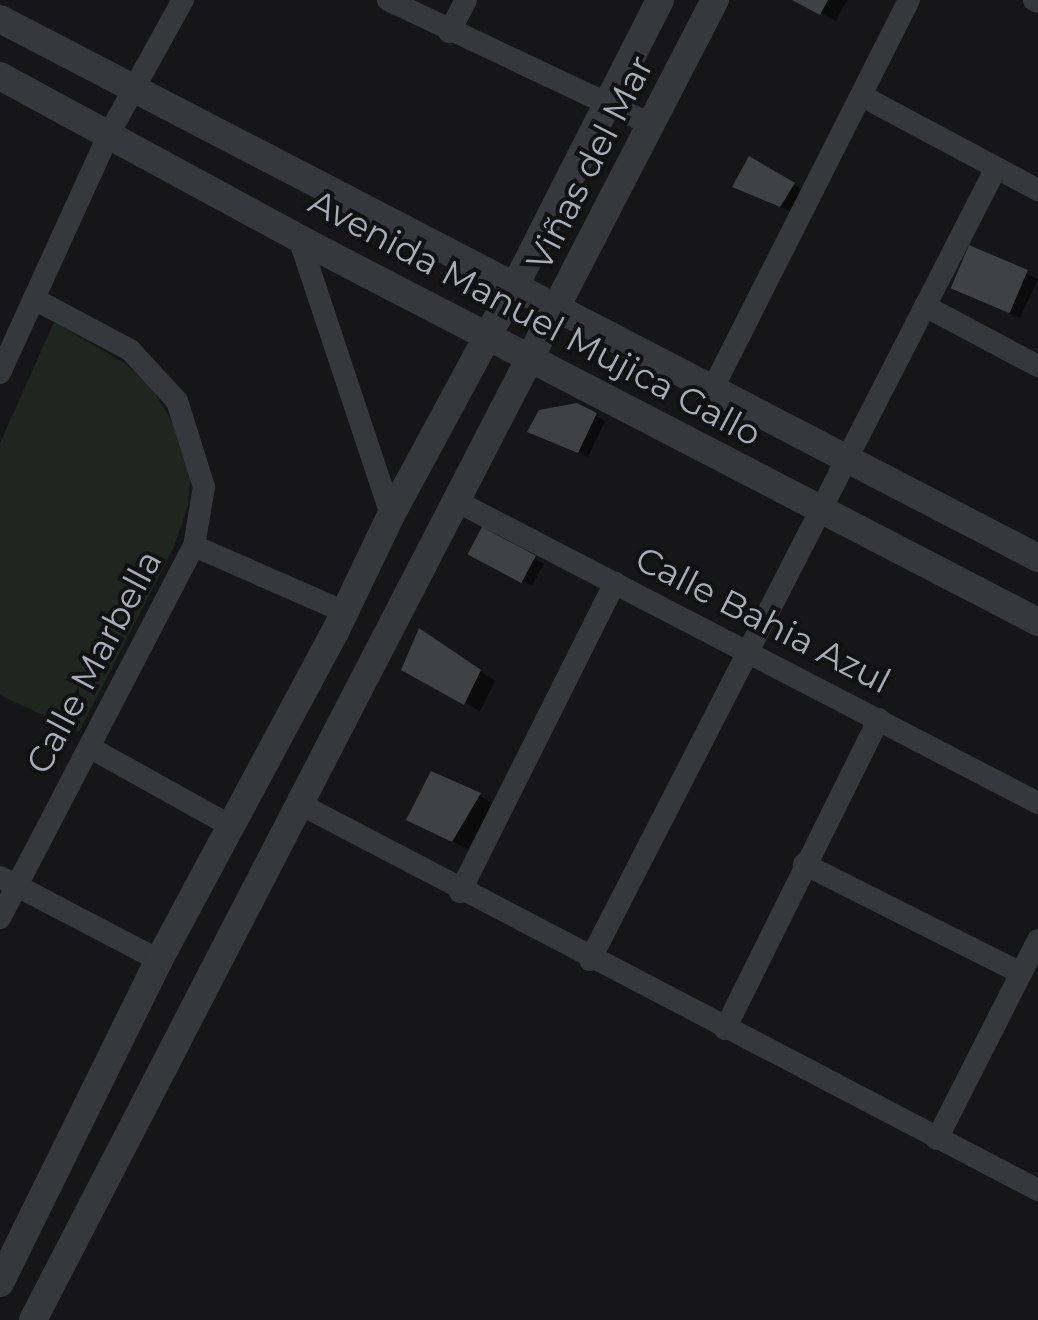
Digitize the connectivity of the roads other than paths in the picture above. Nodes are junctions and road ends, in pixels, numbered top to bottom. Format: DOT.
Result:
graph roads {
  1 [pos="4,0"];
  2 [pos="183,0"];
  3 [pos="388,0"];
  4 [pos="466,0"];
  5 [pos="660,0"];
  6 [pos="715,0"];
  7 [pos="909,0"];
  8 [pos="0,8"];
  9 [pos="0,19"];
  10 [pos="449,32"];
  11 [pos="0,76"];
  12 [pos="135,89"];
  13 [pos="862,96"];
  14 [pos="605,104"];
  15 [pos="653,125"];
  16 [pos="110,132"];
  17 [pos="996,168"];
  18 [pos="1038,190"];
  19 [pos="299,238"];
  20 [pos="516,284"];
  21 [pos="34,299"];
  22 [pos="558,306"];
  23 [pos="925,306"];
  24 [pos="488,336"];
  25 [pos="532,359"];
  26 [pos="1038,366"];
  27 [pos="0,374"];
  28 [pos="714,386"];
  29 [pos="848,456"];
  30 [pos="454,500"];
  31 [pos="821,508"];
  32 [pos="391,514"];
  33 [pos="194,546"];
  34 [pos="1038,558"];
  35 [pos="615,583"];
  36 [pos="345,612"];
  37 [pos="1038,622"];
  38 [pos="748,651"];
  39 [pos="879,719"];
  40 [pos="89,747"];
  41 [pos="298,803"];
  42 [pos="1038,804"];
  43 [pos="231,826"];
  44 [pos="804,864"];
  45 [pos="8,881"];
  46 [pos="460,892"];
  47 [pos="0,918"];
  48 [pos="1038,940"];
  49 [pos="159,960"];
  50 [pos="590,960"];
  51 [pos="1021,973"];
  52 [pos="724,1029"];
  53 [pos="937,1139"];
  54 [pos="1038,1190"];
  55 [pos="2,1276"];
  56 [pos="33,1320"];
  1 -- 8 [label="street"];
  2 -- 12 [label="street"];
  3 -- 10 [label="street"];
  4 -- 10 [label="street"];
  5 -- 14 [label="street, Viñas del Mar"];
  6 -- 15 [label="street, Viñas del Mar"];
  7 -- 13 [label="street"];
  9 -- 12 [label="street, Avenida Manuel Mujica Gallo"];
  10 -- 14 [label="street"];
  11 -- 16 [label="street, Avenida Manuel Mujica Gallo"];
  12 -- 16 [label="street"];
  12 -- 20 [label="street, Avenida Manuel Mujica Gallo"];
  13 -- 17 [label="street"];
  13 -- 28 [label="street"];
  14 -- 15 [label="street"];
  14 -- 20 [label="street, Viñas del Mar"];
  15 -- 22 [label="street, Viñas del Mar"];
  16 -- 19 [label="street, Avenida Manuel Mujica Gallo"];
  16 -- 21 [label="street"];
  17 -- 18 [label="street"];
  17 -- 23 [label="street"];
  19 -- 24 [label="street, Avenida Manuel Mujica Gallo"];
  19 -- 32 [label="street"];
  20 -- 22 [label="street, Avenida Manuel Mujica Gallo"];
  20 -- 24 [label="street, Viñas del Mar"];
  21 -- 27 [label="street"];
  21 -- 33 [label="street, Calle Marbella"];
  22 -- 25 [label="street, Viñas del Mar"];
  22 -- 28 [label="street, Avenida Manuel Mujica Gallo"];
  23 -- 26 [label="street"];
  23 -- 29 [label="street"];
  24 -- 25 [label="street, Avenida Manuel Mujica Gallo"];
  24 -- 32 [label="street, Viñas del Mar"];
  25 -- 30 [label="street, Viñas del Mar"];
  25 -- 31 [label="street, Avenida Manuel Mujica Gallo"];
  28 -- 29 [label="street, Avenida Manuel Mujica Gallo"];
  29 -- 31 [label="street"];
  29 -- 34 [label="street, Avenida Manuel Mujica Gallo"];
  30 -- 35 [label="street, Calle Bahia Azul"];
  30 -- 41 [label="street, Viñas del Mar"];
  31 -- 37 [label="street, Avenida Manuel Mujica Gallo"];
  31 -- 38 [label="street"];
  32 -- 36 [label="street, Viñas del Mar"];
  33 -- 36 [label="street"];
  33 -- 40 [label="street, Calle Marbella"];
  35 -- 38 [label="street, Calle Bahia Azul"];
  35 -- 46 [label="street"];
  36 -- 43 [label="street, Viñas del Mar"];
  38 -- 39 [label="street, Calle Bahia Azul"];
  38 -- 50 [label="street"];
  39 -- 42 [label="street, Calle Bahia Azul"];
  39 -- 44 [label="street"];
  40 -- 43 [label="street"];
  40 -- 45 [label="street, Calle Marbella"];
  41 -- 46 [label="street"];
  41 -- 56 [label="street, Viñas del Mar"];
  43 -- 49 [label="street, Viñas del Mar"];
  44 -- 51 [label="street"];
  44 -- 52 [label="street"];
  45 -- 47 [label="street, Calle Marbella"];
  45 -- 49 [label="street"];
  46 -- 50 [label="street"];
  48 -- 51 [label="street"];
  49 -- 55 [label="street, Viñas del Mar"];
  50 -- 52 [label="street"];
  51 -- 53 [label="street"];
  52 -- 53 [label="street"];
  53 -- 54 [label="street"];
}
